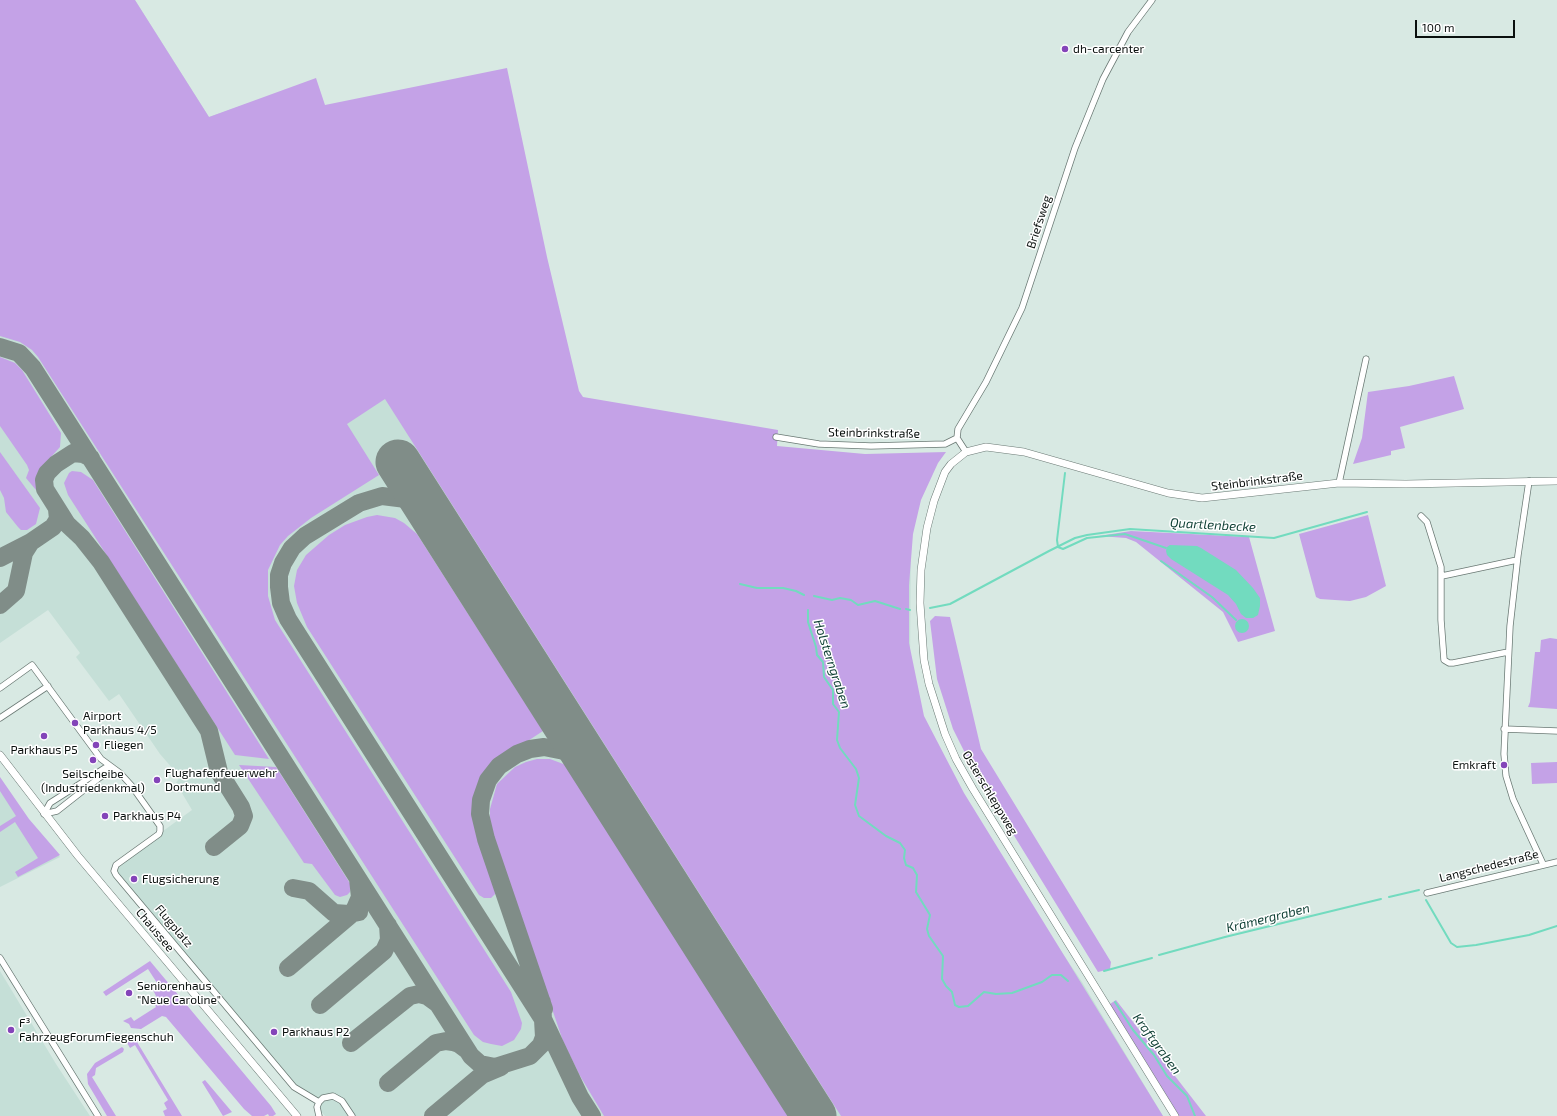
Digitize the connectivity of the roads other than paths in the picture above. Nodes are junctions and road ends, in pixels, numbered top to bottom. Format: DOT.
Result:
graph roads {
  1 [pos="1152,0"];
  2 [pos="1366,359"];
  3 [pos="776,437"];
  4 [pos="957,438"];
  5 [pos="966,452"];
  6 [pos="1529,481"];
  7 [pos="1557,481"];
  8 [pos="1339,484"];
  9 [pos="1421,516"];
  10 [pos="1517,560"];
  11 [pos="1442,576"];
  12 [pos="1508,652"];
  13 [pos="48,686"];
  14 [pos="0,688"];
  15 [pos="0,718"];
  16 [pos="1504,729"];
  17 [pos="1557,732"];
  18 [pos="0,755"];
  19 [pos="108,766"];
  20 [pos="44,814"];
  21 [pos="1557,862"];
  22 [pos="1543,864"];
  23 [pos="1427,893"];
  24 [pos="0,958"];
  25 [pos="319,1102"];
  26 [pos="98,1116"];
  27 [pos="297,1116"];
  28 [pos="319,1116"];
  29 [pos="352,1116"];
  30 [pos="1175,1116"];
  1 -- 4 [label="street, Briefsweg"];
  2 -- 8 [label="street"];
  3 -- 4 [label="street, Steinbrinkstraße"];
  4 -- 5 [label="street"];
  5 -- 8 [label="street, Steinbrinkstraße"];
  5 -- 30 [label="street, Osterschleppweg"];
  6 -- 7 [label="street, Steinbrinkstraße"];
  6 -- 8 [label="street, Steinbrinkstraße"];
  6 -- 10 [label="street"];
  9 -- 11 [label="street"];
  10 -- 11 [label="street"];
  10 -- 12 [label="street"];
  11 -- 12 [label="street"];
  12 -- 16 [label="street"];
  13 -- 14 [label="street, Flugplatz"];
  13 -- 15 [label="street"];
  13 -- 19 [label="street, Flugplatz"];
  16 -- 17 [label="street"];
  16 -- 22 [label="street"];
  18 -- 20 [label="street, Chaussee"];
  19 -- 20 [label="street"];
  19 -- 20 [label="street"];
  19 -- 25 [label="street, Flugplatz"];
  20 -- 27 [label="street, Chaussee"];
  21 -- 22 [label="street, Langschedestraße"];
  22 -- 23 [label="street, Langschedestraße"];
  24 -- 26 [label="street"];
  25 -- 28 [label="street"];
  25 -- 29 [label="street"];
}
